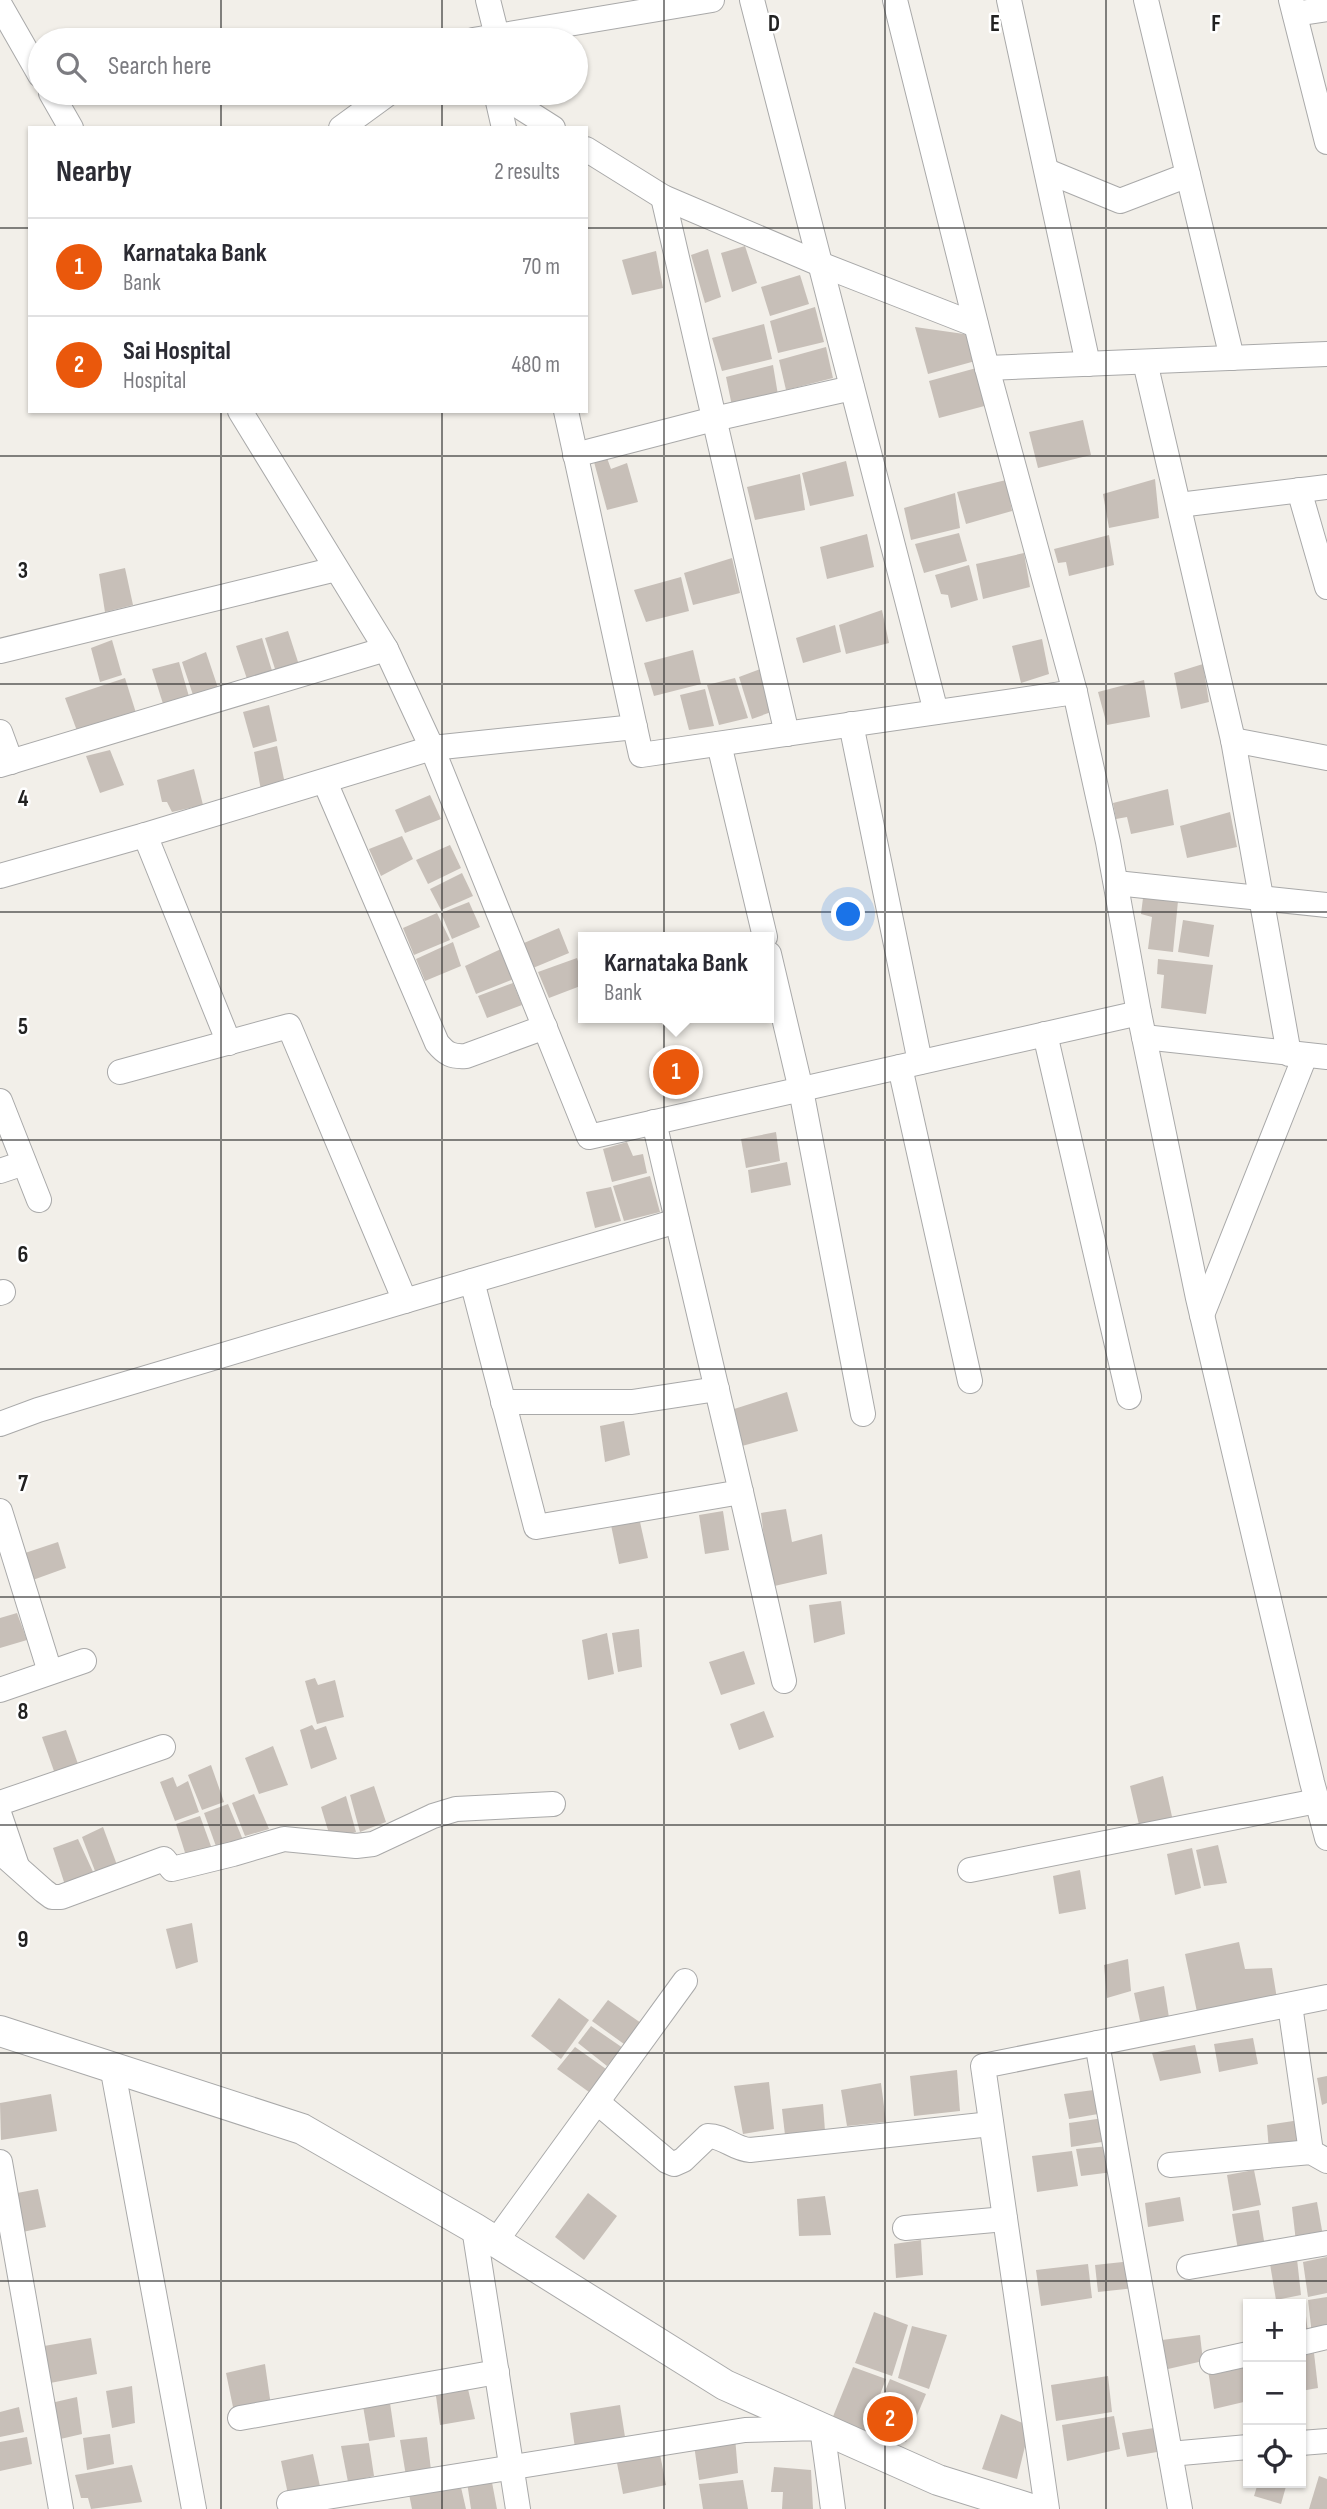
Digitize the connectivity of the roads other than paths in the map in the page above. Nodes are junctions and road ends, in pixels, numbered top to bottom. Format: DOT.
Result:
graph roads {
  1 [pos="488,0"];
  2 [pos="712,0"];
  3 [pos="752,0"];
  4 [pos="895,0"];
  5 [pos="1146,0"];
  6 [pos="1016,1"];
  7 [pos="0,5"];
  8 [pos="1293,7"];
  9 [pos="615,8"];
  10 [pos="1327,9"];
  11 [pos="486,28"];
  12 [pos="528,28"];
  13 [pos="28,54"];
  14 [pos="58,105"];
  15 [pos="373,105"];
  16 [pos="499,105"];
  17 [pos="516,105"];
  18 [pos="70,126"];
  19 [pos="344,126"];
  20 [pos="504,126"];
  21 [pos="550,126"];
  22 [pos="1325,126"];
  23 [pos="588,150"];
  24 [pos="1046,171"];
  25 [pos="1188,175"];
  26 [pos="663,197"];
  27 [pos="820,264"];
  28 [pos="976,325"];
  29 [pos="1327,354"];
  30 [pos="1232,358"];
  31 [pos="1145,362"];
  32 [pos="1088,364"];
  33 [pos="988,369"];
  34 [pos="852,388"];
  35 [pos="241,413"];
  36 [pos="566,413"];
  37 [pos="714,419"];
  38 [pos="575,454"];
  39 [pos="1327,486"];
  40 [pos="1299,490"];
  41 [pos="1179,505"];
  42 [pos="336,569"];
  43 [pos="1327,587"];
  44 [pos="386,649"];
  45 [pos="0,651"];
  46 [pos="1074,692"];
  47 [pos="936,712"];
  48 [pos="851,724"];
  49 [pos="635,727"];
  50 [pos="0,732"];
  51 [pos="787,734"];
  52 [pos="1233,740"];
  53 [pos="719,744"];
  54 [pos="432,748"];
  55 [pos="1327,758"];
  56 [pos="5,763"];
  57 [pos="325,782"];
  58 [pos="145,835"];
  59 [pos="0,876"];
  60 [pos="1116,883"];
  61 [pos="1262,897"];
  62 [pos="1327,905"];
  63 [pos="764,932"];
  64 [pos="774,975"];
  65 [pos="1142,1025"];
  66 [pos="545,1027"];
  67 [pos="1045,1034"];
  68 [pos="229,1042"];
  69 [pos="1307,1056"];
  70 [pos="910,1065"];
  71 [pos="120,1072"];
  72 [pos="801,1090"];
  73 [pos="0,1101"];
  74 [pos="654,1122"];
  75 [pos="24,1163"];
  76 [pos="0,1171"];
  77 [pos="39,1200"];
  78 [pos="677,1220"];
  79 [pos="472,1281"];
  80 [pos="405,1301"];
  81 [pos="1202,1315"];
  82 [pos="970,1381"];
  83 [pos="717,1389"];
  84 [pos="1129,1396"];
  85 [pos="503,1402"];
  86 [pos="863,1414"];
  87 [pos="0,1424"];
  88 [pos="741,1492"];
  89 [pos="0,1511"];
  90 [pos="84,1661"];
  91 [pos="50,1672"];
  92 [pos="784,1681"];
  93 [pos="0,1690"];
  94 [pos="163,1747"];
  95 [pos="1317,1801"];
  96 [pos="0,1803"];
  97 [pos="553,1804"];
  98 [pos="0,1816"];
  99 [pos="1327,1838"];
  100 [pos="7,1862"];
  101 [pos="970,1870"];
  102 [pos="685,1981"];
  103 [pos="1327,1997"];
  104 [pos="1290,2005"];
  105 [pos="0,2031"];
  106 [pos="1097,2043"];
  107 [pos="112,2066"];
  108 [pos="597,2102"];
  109 [pos="991,2124"];
  110 [pos="1319,2156"];
  111 [pos="0,2162"];
  112 [pos="1170,2165"];
  113 [pos="1005,2219"];
  114 [pos="905,2228"];
  115 [pos="485,2235"];
  116 [pos="1327,2243"];
  117 [pos="1189,2267"];
  118 [pos="10,2274"];
  119 [pos="1327,2337"];
  120 [pos="1306,2342"];
  121 [pos="1243,2355"];
  122 [pos="1212,2362"];
  123 [pos="497,2372"];
  124 [pos="240,2418"];
  125 [pos="822,2428"];
  126 [pos="1327,2441"];
  127 [pos="1306,2443"];
  128 [pos="1243,2447"];
  129 [pos="1170,2454"];
  130 [pos="512,2468"];
  131 [pos="289,2503"];
  132 [pos="61,2509"];
  133 [pos="194,2509"];
  134 [pos="518,2509"];
  135 [pos="832,2509"];
  136 [pos="1031,2509"];
  137 [pos="1047,2509"];
  138 [pos="1180,2509"];
  1 -- 11 [label="street"];
  2 -- 9 [label="street"];
  3 -- 27 [label="street"];
  4 -- 28 [label="street"];
  5 -- 25 [label="street"];
  6 -- 24 [label="street"];
  7 -- 13 [label="street"];
  8 -- 10 [label="street"];
  8 -- 22 [label="street"];
  9 -- 12 [label="street"];
  14 -- 18 [label="street"];
  15 -- 19 [label="street"];
  16 -- 20 [label="street"];
  17 -- 21 [label="street"];
  23 -- 26 [label="street"];
  24 -- 25 [label="street"];
  24 -- 32 [label="street"];
  25 -- 30 [label="street"];
  26 -- 27 [label="street"];
  26 -- 37 [label="street"];
  27 -- 28 [label="street"];
  27 -- 34 [label="street"];
  28 -- 33 [label="street"];
  29 -- 30 [label="street"];
  30 -- 31 [label="street"];
  31 -- 32 [label="street"];
  31 -- 41 [label="street"];
  32 -- 33 [label="street"];
  33 -- 46 [label="street"];
  34 -- 37 [label="street"];
  34 -- 47 [label="street"];
  35 -- 42 [label="street"];
  36 -- 38 [label="street"];
  37 -- 38 [label="street"];
  37 -- 51 [label="street"];
  38 -- 49 [label="street"];
  39 -- 40 [label="street"];
  40 -- 41 [label="street"];
  40 -- 43 [label="street"];
  41 -- 52 [label="street"];
  42 -- 44 [label="street"];
  42 -- 45 [label="street"];
  44 -- 54 [label="street"];
  44 -- 56 [label="street"];
  46 -- 47 [label="street"];
  46 -- 60 [label="street"];
  47 -- 48 [label="street"];
  48 -- 51 [label="street"];
  48 -- 70 [label="street"];
  49 -- 53 [label="street"];
  49 -- 54 [label="street"];
  50 -- 56 [label="street"];
  51 -- 53 [label="street"];
  52 -- 55 [label="street"];
  52 -- 61 [label="street"];
  53 -- 63 [label="street"];
  54 -- 57 [label="street"];
  54 -- 66 [label="street"];
  57 -- 58 [label="street"];
  57 -- 66 [label="street"];
  58 -- 59 [label="street"];
  58 -- 68 [label="street"];
  60 -- 61 [label="street"];
  60 -- 65 [label="street"];
  61 -- 62 [label="street"];
  61 -- 69 [label="street"];
  64 -- 72 [label="street"];
  65 -- 67 [label="street"];
  65 -- 69 [label="street"];
  65 -- 81 [label="street"];
  66 -- 74 [label="street"];
  67 -- 70 [label="street"];
  67 -- 84 [label="street"];
  68 -- 71 [label="street"];
  68 -- 80 [label="street"];
  69 -- 81 [label="street"];
  70 -- 72 [label="street"];
  70 -- 82 [label="street"];
  72 -- 74 [label="street"];
  72 -- 86 [label="street"];
  73 -- 75 [label="street"];
  74 -- 78 [label="street"];
  75 -- 76 [label="street"];
  75 -- 77 [label="street"];
  78 -- 79 [label="street"];
  78 -- 83 [label="street"];
  79 -- 80 [label="street"];
  79 -- 85 [label="street"];
  80 -- 87 [label="street"];
  81 -- 95 [label="street"];
  83 -- 85 [label="street"];
  83 -- 88 [label="street"];
  85 -- 88 [label="street"];
  88 -- 92 [label="street"];
  89 -- 91 [label="street"];
  90 -- 91 [label="street"];
  91 -- 93 [label="street"];
  94 -- 96 [label="street"];
  95 -- 99 [label="street"];
  95 -- 101 [label="street"];
  97 -- 100 [label="street"];
  98 -- 100 [label="street"];
  102 -- 108 [label="street"];
  103 -- 104 [label="street"];
  104 -- 106 [label="street"];
  104 -- 110 [label="street"];
  105 -- 107 [label="street"];
  106 -- 109 [label="street"];
  106 -- 129 [label="street"];
  107 -- 115 [label="street"];
  107 -- 133 [label="street"];
  108 -- 109 [label="street"];
  108 -- 115 [label="street"];
  109 -- 113 [label="street"];
  110 -- 112 [label="street"];
  111 -- 118 [label="street"];
  113 -- 114 [label="street"];
  113 -- 137 [label="street"];
  115 -- 123 [label="street"];
  115 -- 125 [label="street"];
  116 -- 117 [label="street"];
  118 -- 132 [label="street"];
  119 -- 120 [label="street"];
  121 -- 122 [label="street"];
  123 -- 124 [label="street"];
  123 -- 130 [label="street"];
  125 -- 130 [label="street"];
  125 -- 135 [label="street"];
  125 -- 136 [label="street"];
  126 -- 127 [label="street"];
  128 -- 129 [label="street"];
  129 -- 138 [label="street"];
  130 -- 131 [label="street"];
  130 -- 134 [label="street"];
}
